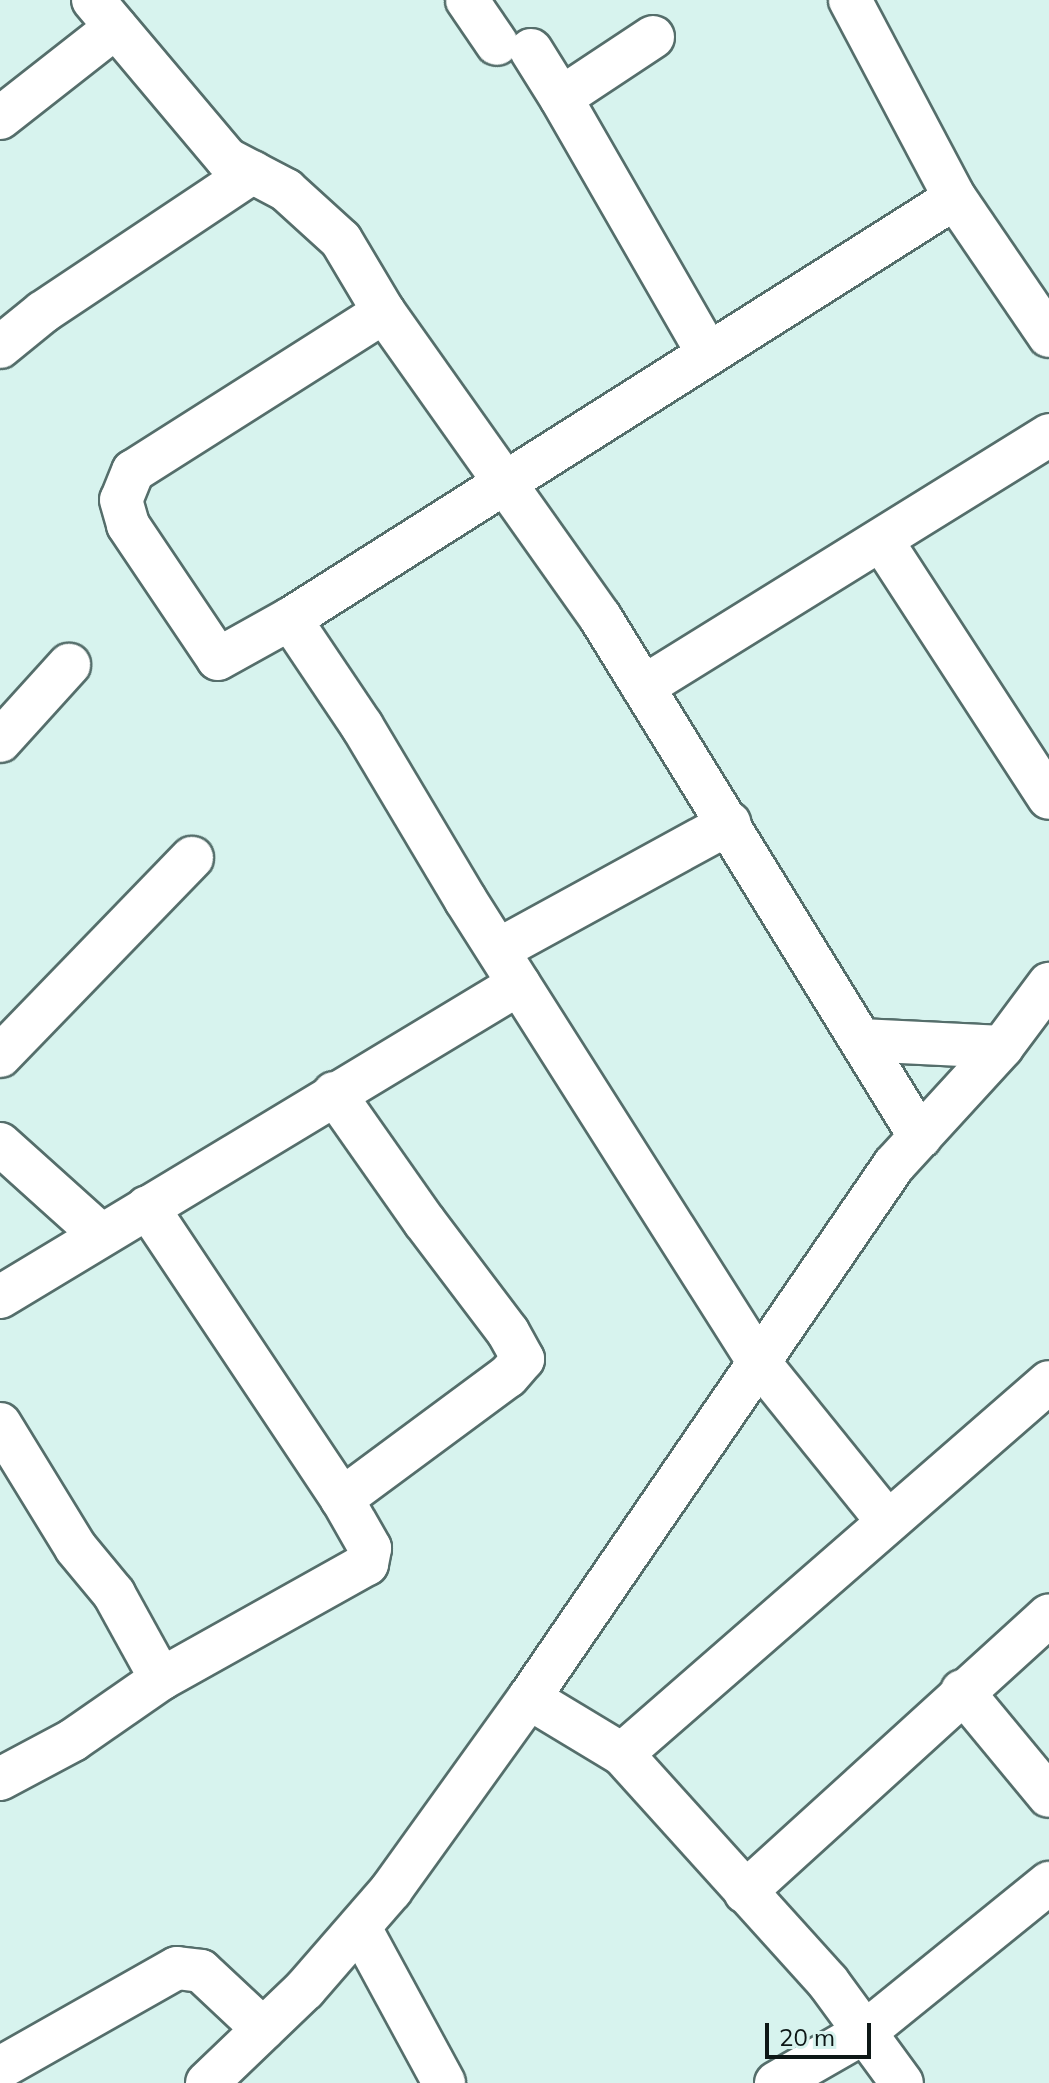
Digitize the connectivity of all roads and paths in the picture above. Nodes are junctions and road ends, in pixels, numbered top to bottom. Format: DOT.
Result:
graph roads {
  1 [pos="467,0"];
  2 [pos="850,0"];
  3 [pos="104,14"];
  4 [pos="653,37"];
  5 [pos="561,98"];
  6 [pos="0,118"];
  7 [pos="253,172"];
  8 [pos="955,198"];
  9 [pos="384,312"];
  10 [pos="1049,336"];
  11 [pos="0,347"];
  12 [pos="708,354"];
  13 [pos="1049,435"];
  14 [pos="505,482"];
  15 [pos="882,541"];
  16 [pos="290,619"];
  17 [pos="69,665"];
  18 [pos="643,687"];
  19 [pos="0,741"];
  20 [pos="1049,798"];
  21 [pos="730,823"];
  22 [pos="192,858"];
  23 [pos="508,967"];
  24 [pos="1049,984"];
  25 [pos="861,1040"];
  26 [pos="1002,1047"];
  27 [pos="0,1056"];
  28 [pos="334,1093"];
  29 [pos="920,1137"];
  30 [pos="0,1144"];
  31 [pos="147,1207"];
  32 [pos="101,1235"];
  33 [pos="0,1297"];
  34 [pos="758,1361"];
  35 [pos="1049,1382"];
  36 [pos="0,1424"];
  37 [pos="342,1499"];
  38 [pos="887,1521"];
  39 [pos="1049,1615"];
  40 [pos="161,1679"];
  41 [pos="962,1691"];
  42 [pos="529,1698"];
  43 [pos="622,1754"];
  44 [pos="0,1779"];
  45 [pos="1049,1796"];
  46 [pos="1049,1883"];
  47 [pos="745,1892"];
  48 [pos="360,1928"];
  49 [pos="263,2029"];
  50 [pos="865,2032"];
  51 [pos="0,2068"];
  52 [pos="213,2081"];
  53 [pos="444,2083"];
  54 [pos="776,2083"];
  55 [pos="902,2083"];
  1 -- 5 [label="street"];
  2 -- 8 [label="street"];
  3 -- 6 [label="street"];
  3 -- 7 [label="street"];
  4 -- 5 [label="street"];
  5 -- 12 [label="street"];
  7 -- 9 [label="street"];
  7 -- 11 [label="street"];
  8 -- 10 [label="street"];
  8 -- 12 [label="street"];
  9 -- 14 [label="street"];
  9 -- 16 [label="street"];
  12 -- 14 [label="street"];
  13 -- 15 [label="street"];
  14 -- 16 [label="street"];
  14 -- 18 [label="street"];
  15 -- 18 [label="street"];
  15 -- 20 [label="street"];
  16 -- 23 [label="street"];
  17 -- 19 [label="street"];
  18 -- 21 [label="street"];
  21 -- 23 [label="street"];
  21 -- 25 [label="street"];
  22 -- 27 [label="street"];
  23 -- 28 [label="street"];
  23 -- 34 [label="street"];
  24 -- 26 [label="street"];
  25 -- 26 [label="street"];
  25 -- 29 [label="street"];
  26 -- 29 [label="street"];
  28 -- 31 [label="street"];
  28 -- 37 [label="street"];
  29 -- 34 [label="street"];
  30 -- 32 [label="street"];
  31 -- 32 [label="street"];
  31 -- 37 [label="street"];
  32 -- 33 [label="street"];
  34 -- 38 [label="street"];
  34 -- 42 [label="street"];
  35 -- 38 [label="street"];
  36 -- 40 [label="street"];
  37 -- 40 [label="street"];
  38 -- 43 [label="street"];
  39 -- 41 [label="street"];
  40 -- 44 [label="street"];
  41 -- 45 [label="street"];
  41 -- 47 [label="street"];
  42 -- 43 [label="street"];
  42 -- 48 [label="street"];
  43 -- 47 [label="street"];
  46 -- 50 [label="street"];
  47 -- 50 [label="street"];
  48 -- 49 [label="street"];
  48 -- 53 [label="street"];
  49 -- 51 [label="street"];
  49 -- 52 [label="street"];
  50 -- 54 [label="street"];
  50 -- 55 [label="street"];
}
